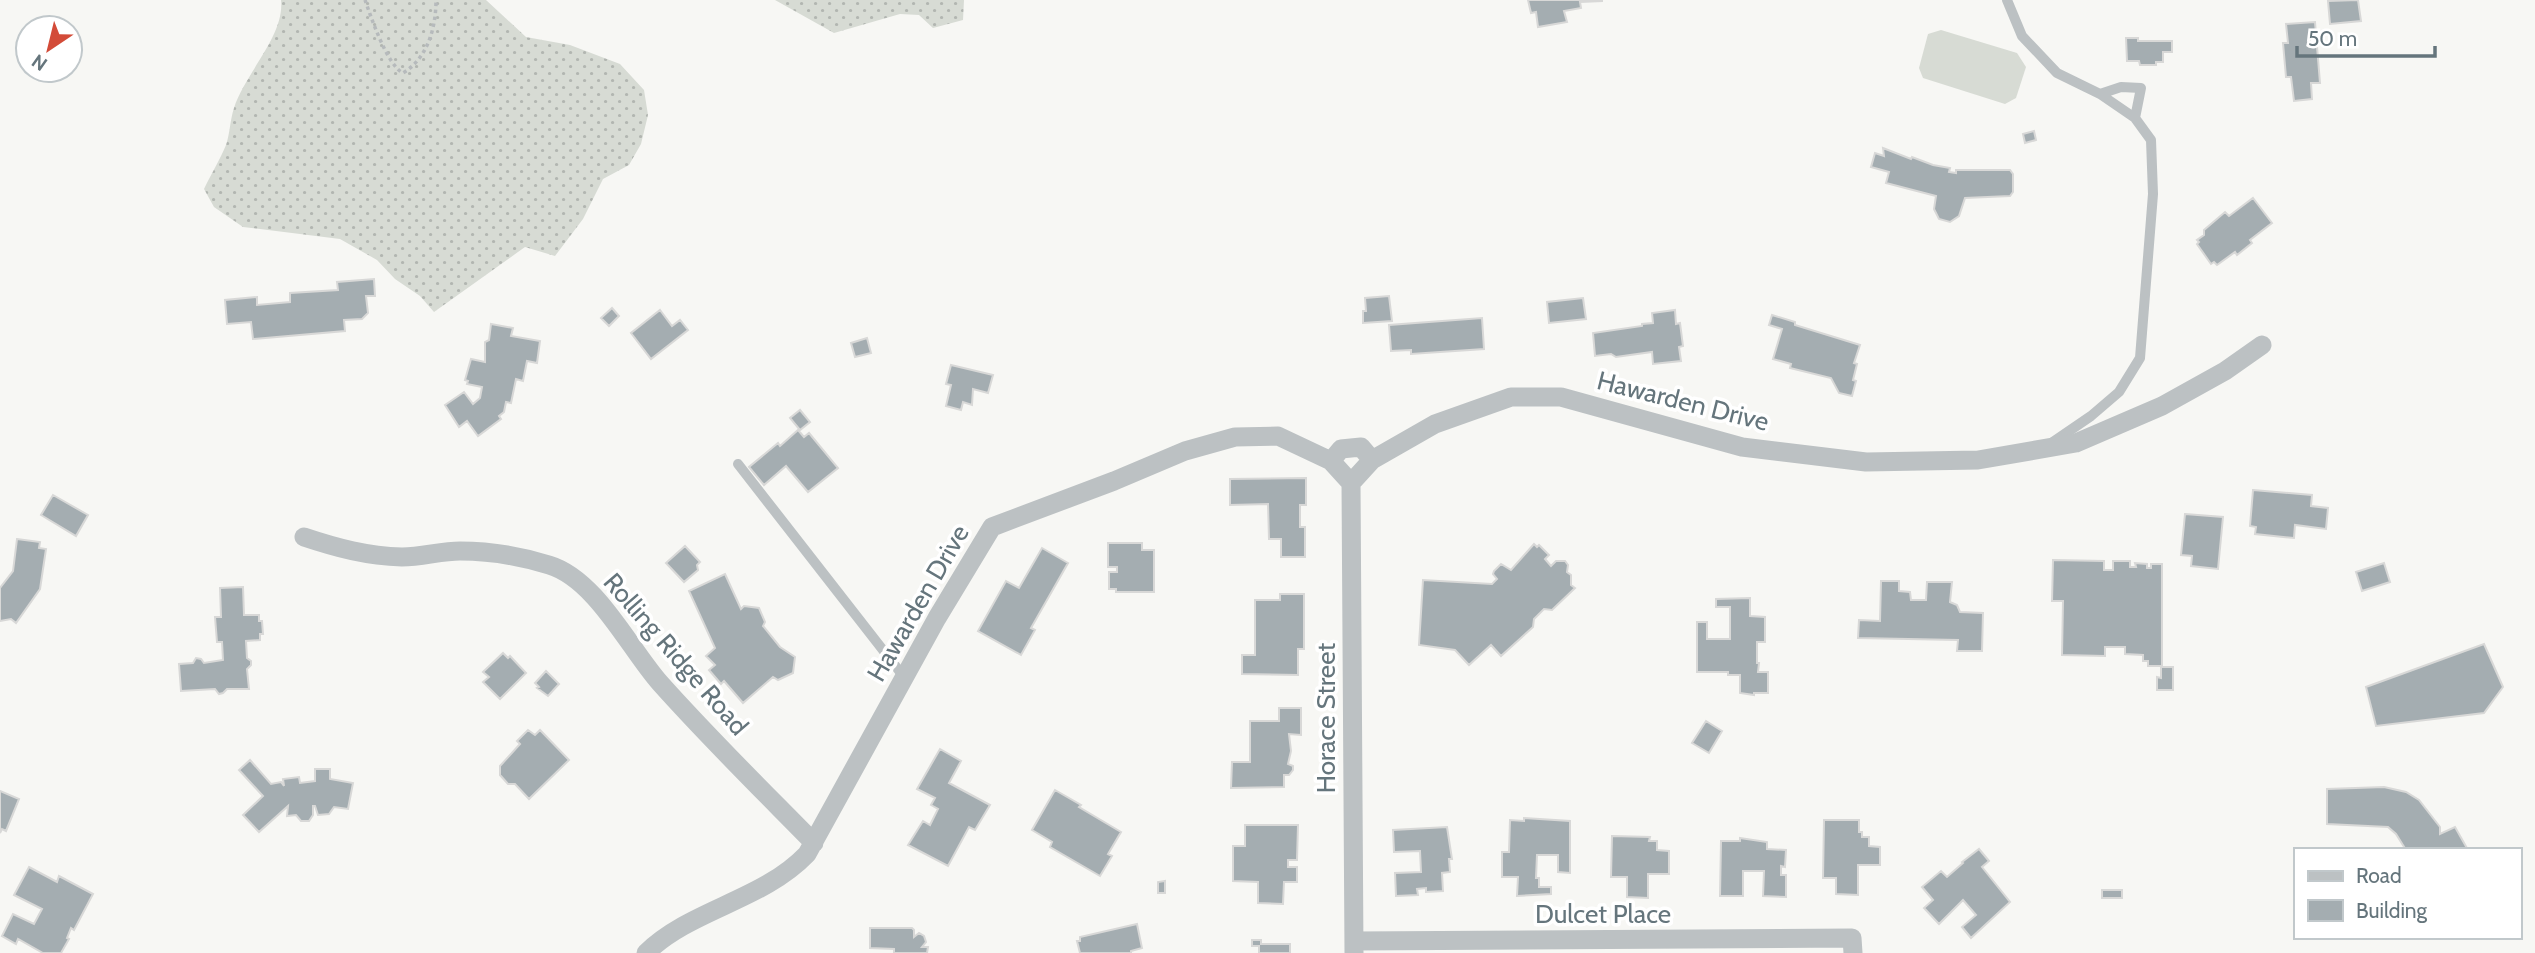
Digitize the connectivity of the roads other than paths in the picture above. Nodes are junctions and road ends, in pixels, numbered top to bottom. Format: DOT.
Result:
graph roads {
  1 [pos="2007,0"];
  2 [pos="2100,94"];
  3 [pos="2135,118"];
  4 [pos="2262,345"];
  5 [pos="2044,449"];
  6 [pos="1371,460"];
  7 [pos="1331,461"];
  8 [pos="738,464"];
  9 [pos="1352,483"];
  10 [pos="304,537"];
  11 [pos="905,677"];
  12 [pos="814,843"];
  13 [pos="1853,946"];
  14 [pos="1354,947"];
  15 [pos="646,953"];
  1 -- 2 [label="lane"];
  2 -- 3 [label="lane"];
  2 -- 3 [label="lane"];
  3 -- 5 [label="lane"];
  4 -- 5 [label="street, Hawarden Drive"];
  5 -- 6 [label="street, Hawarden Drive"];
  6 -- 7 [label="street"];
  6 -- 9 [label="street, Hawarden Drive"];
  7 -- 9 [label="street, Hawarden Drive"];
  7 -- 11 [label="street, Hawarden Drive"];
  8 -- 11 [label="lane"];
  9 -- 14 [label="street, Horace Street"];
  10 -- 12 [label="street, Rolling Ridge Road"];
  11 -- 12 [label="street, Hawarden Drive"];
  12 -- 15 [label="street, Hawarden Drive"];
  13 -- 14 [label="street, Dulcet Place"];
}
